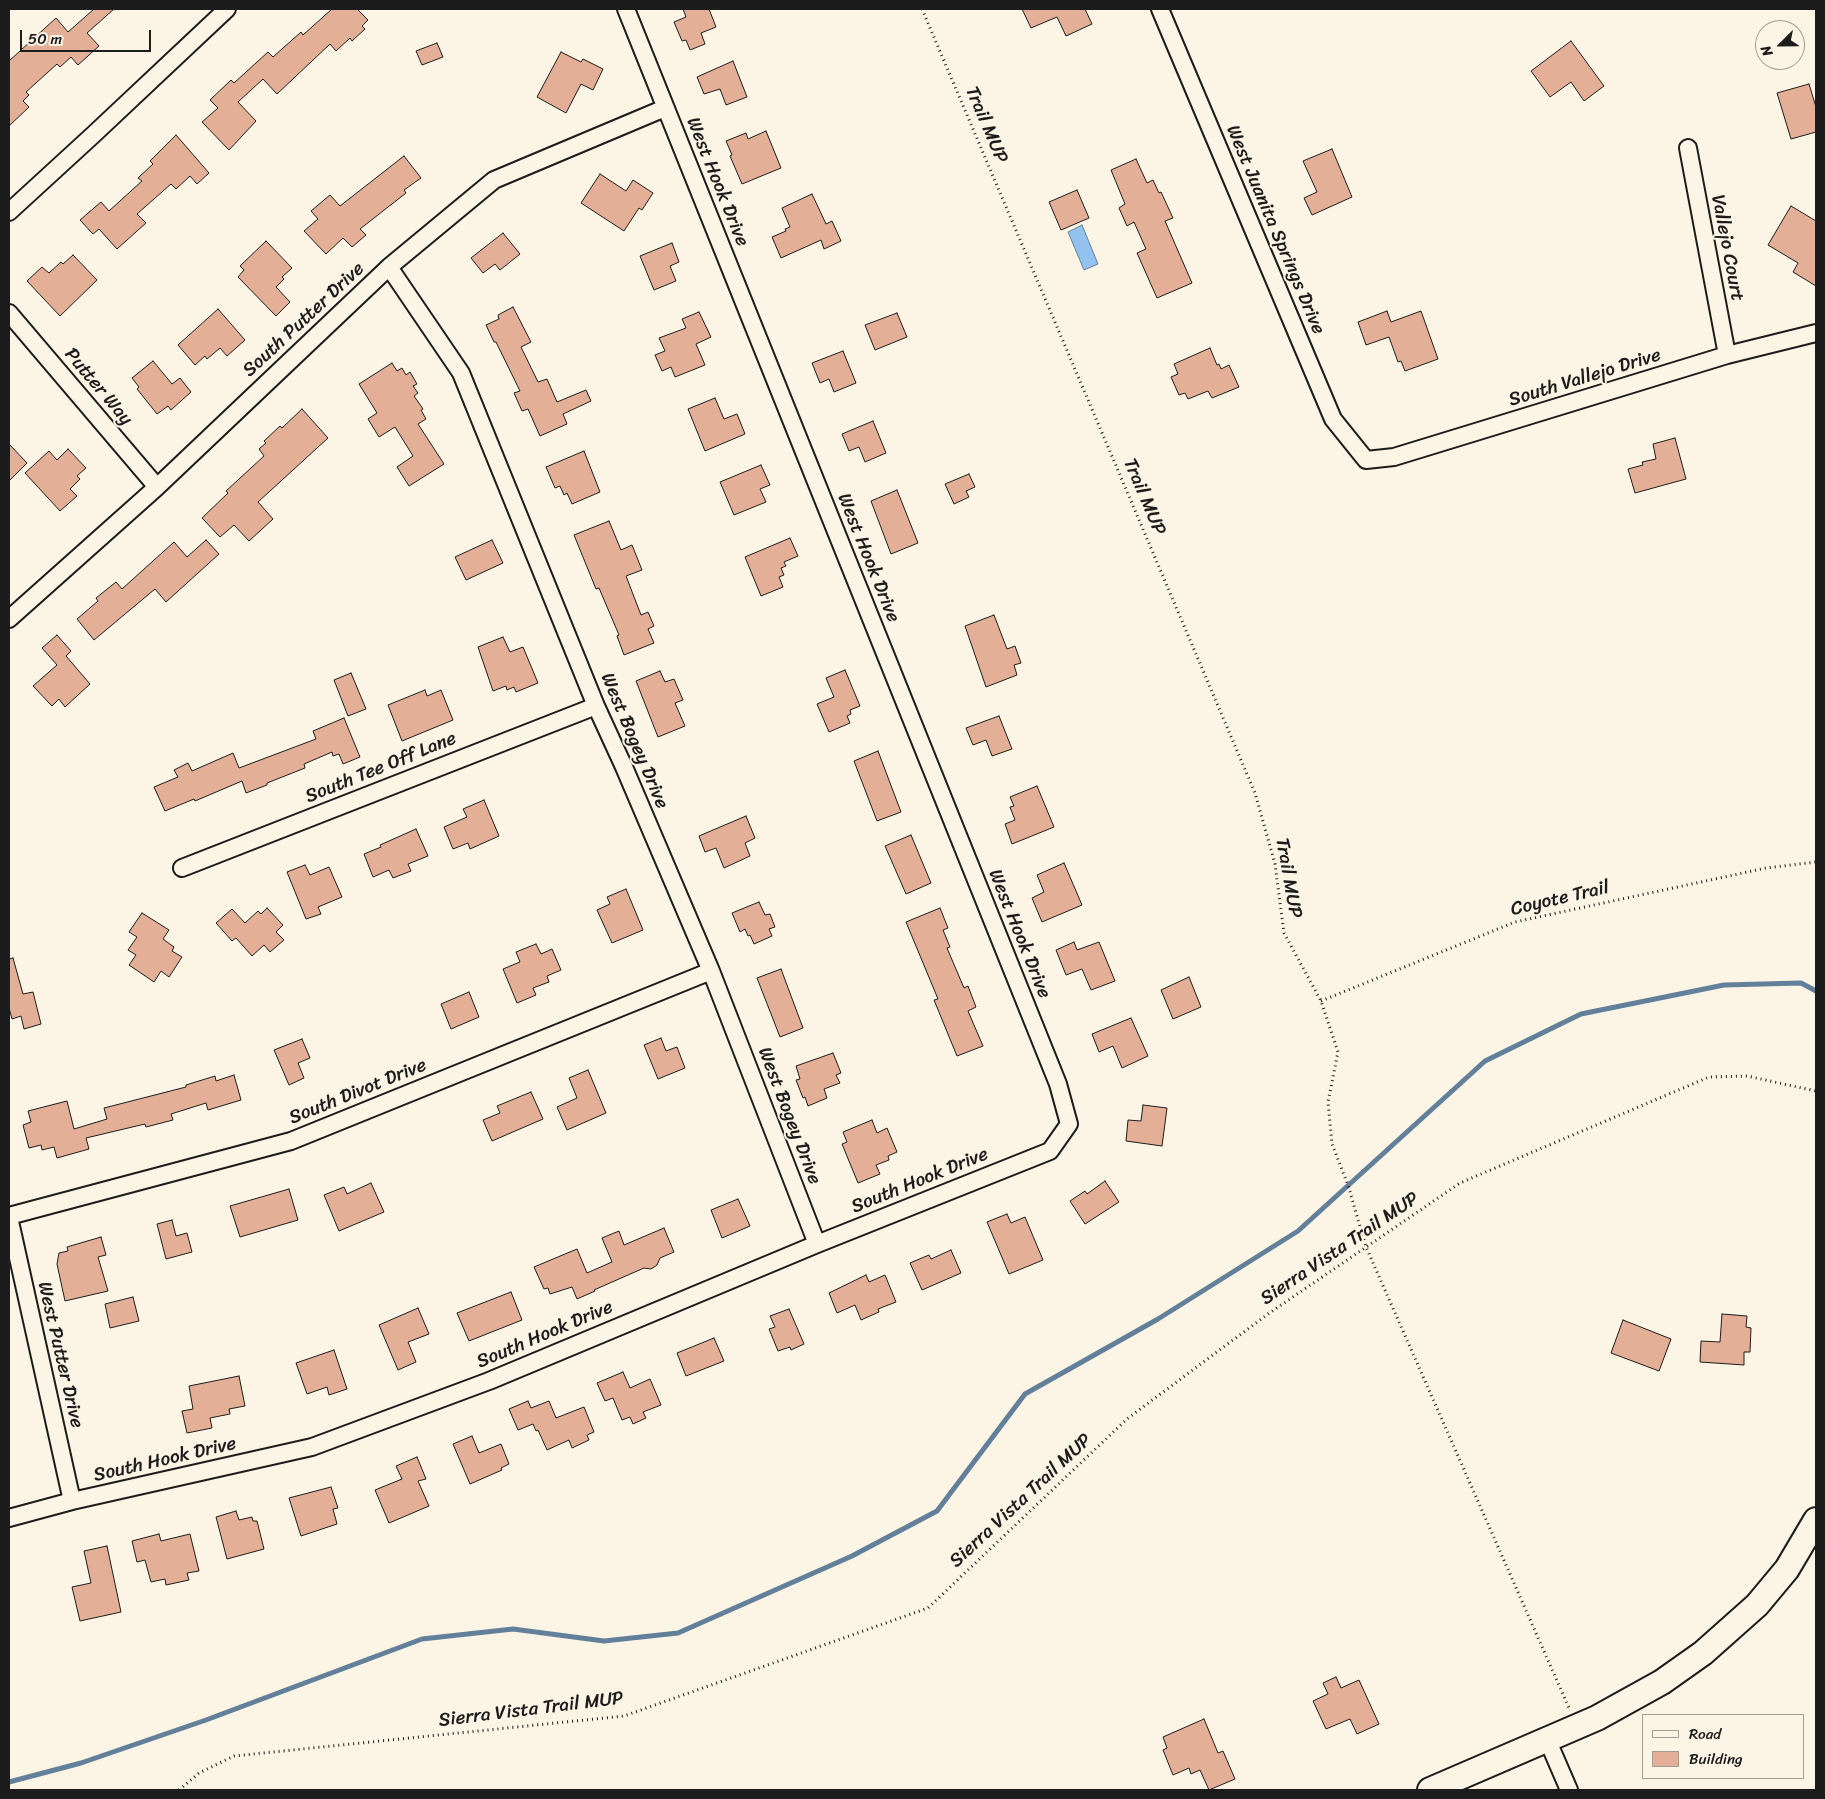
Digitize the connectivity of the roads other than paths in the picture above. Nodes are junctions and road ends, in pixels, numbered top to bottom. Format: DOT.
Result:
graph roads {
  1 [pos="227,9"];
  2 [pos="626,9"];
  3 [pos="1160,9"];
  4 [pos="665,108"];
  5 [pos="1688,148"];
  6 [pos="9,212"];
  7 [pos="389,267"];
  8 [pos="9,313"];
  9 [pos="1816,333"];
  10 [pos="1727,355"];
  11 [pos="1366,460"];
  12 [pos="157,487"];
  13 [pos="9,619"];
  14 [pos="596,706"];
  15 [pos="182,868"];
  16 [pos="711,971"];
  17 [pos="1068,1124"];
  18 [pos="9,1216"];
  19 [pos="817,1244"];
  20 [pos="72,1501"];
  21 [pos="9,1518"];
  22 [pos="1816,1520"];
  23 [pos="1547,1740"];
  24 [pos="1430,1790"];
  25 [pos="1569,1790"];
  1 -- 6 [label="street"];
  2 -- 4 [label="street, West Hook Drive"];
  3 -- 11 [label="street, West Juanita Springs Drive"];
  4 -- 7 [label="street, South Putter Drive"];
  4 -- 17 [label="street, West Hook Drive"];
  5 -- 10 [label="street, Vallejo Court"];
  7 -- 12 [label="street, South Putter Drive"];
  7 -- 14 [label="street, West Bogey Drive"];
  8 -- 12 [label="street, Putter Way"];
  9 -- 10 [label="street, South Vallejo Drive"];
  10 -- 11 [label="street, South Vallejo Drive"];
  12 -- 13 [label="street, South Putter Drive"];
  14 -- 15 [label="street, South Tee Off Lane"];
  14 -- 16 [label="street, West Bogey Drive"];
  16 -- 18 [label="street, South Divot Drive"];
  16 -- 19 [label="street, West Bogey Drive"];
  17 -- 19 [label="street, South Hook Drive"];
  18 -- 20 [label="street, West Putter Drive"];
  19 -- 20 [label="street, South Hook Drive"];
  20 -- 21 [label="street, South Hook Drive"];
  22 -- 23 [label="street"];
  23 -- 24 [label="street"];
  23 -- 25 [label="street"];
}
